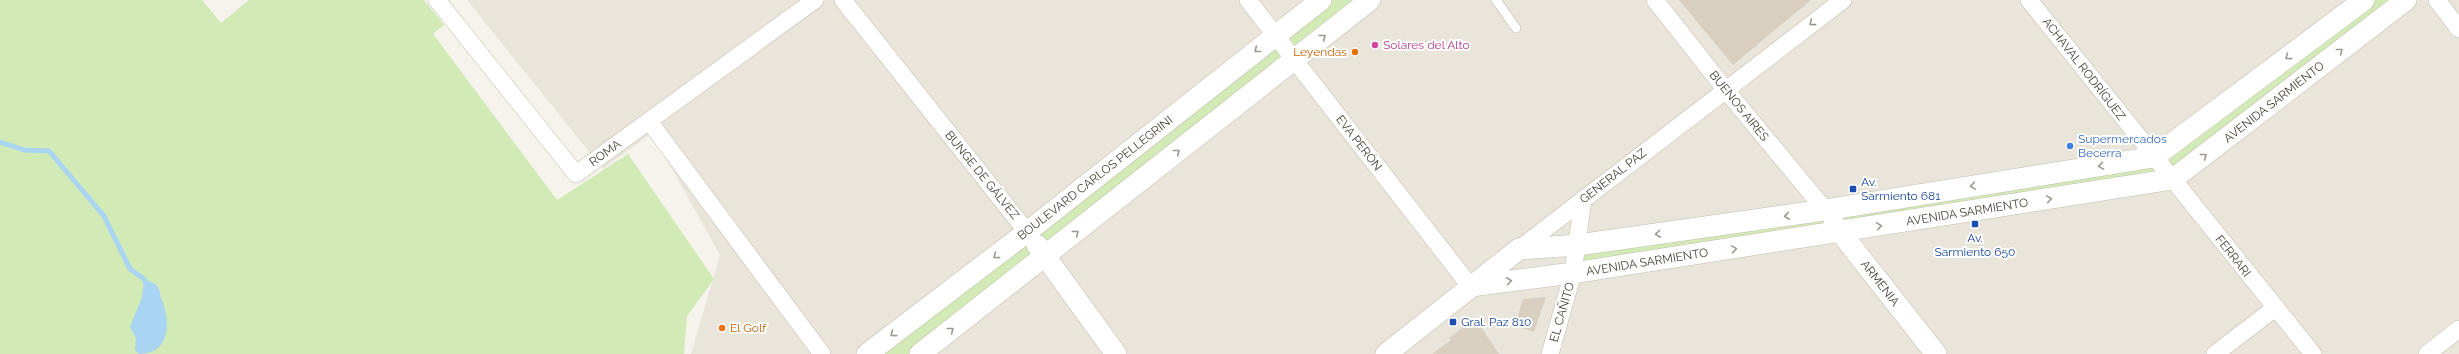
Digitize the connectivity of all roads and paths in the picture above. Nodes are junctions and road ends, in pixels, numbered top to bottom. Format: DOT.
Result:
graph roads {
  1 [pos="437,0"];
  2 [pos="815,0"];
  3 [pos="842,0"];
  4 [pos="1248,0"];
  5 [pos="1321,0"];
  6 [pos="1370,0"];
  7 [pos="1496,0"];
  8 [pos="1655,0"];
  9 [pos="1843,0"];
  10 [pos="2029,0"];
  11 [pos="2364,0"];
  12 [pos="2406,0"];
  13 [pos="2437,0"];
  14 [pos="1516,28"];
  15 [pos="2459,29"];
  16 [pos="1276,35"];
  17 [pos="1295,59"];
  18 [pos="1725,89"];
  19 [pos="649,122"];
  20 [pos="2154,157"];
  21 [pos="2173,180"];
  22 [pos="1582,199"];
  23 [pos="1825,210"];
  24 [pos="1027,232"];
  25 [pos="1840,232"];
  26 [pos="1578,245"];
  27 [pos="1519,249"];
  28 [pos="1045,257"];
  29 [pos="1573,274"];
  30 [pos="1470,286"];
  31 [pos="2275,308"];
  32 [pos="2459,329"];
  33 [pos="822,354"];
  34 [pos="867,354"];
  35 [pos="920,354"];
  36 [pos="1116,354"];
  37 [pos="1386,354"];
  38 [pos="1550,354"];
  39 [pos="1936,354"];
  40 [pos="2215,354"];
  41 [pos="2313,354"];
  42 [pos="2427,354"];
  1 -- 19 [label="street, ROMA"];
  2 -- 19 [label="street, ROMA"];
  3 -- 24 [label="street, BUNGE DE GÁLVEZ"];
  4 -- 16 [label="street, EVA PERÓN"];
  5 -- 16 [label="street, BOULEVARD CARLOS PELLEGRINI"];
  17 -- 6 [label="street, one-way"];
  7 -- 14 [label="lane"];
  8 -- 18 [label="street, BUENOS AIRES"];
  9 -- 18 [label="street, GENERAL PAZ, one-way"];
  10 -- 20 [label="street, ACHAVAL RODRÍGUEZ"];
  11 -- 20 [label="street, AVENIDA SARMIENTO, one-way"];
  21 -- 12 [label="street, AVENIDA SARMIENTO, one-way"];
  13 -- 15 [label="street"];
  16 -- 17 [label="street, EVA PERÓN"];
  16 -- 24 [label="street, BOULEVARD CARLOS PELLEGRINI, one-way"];
  28 -- 17 [label="street, one-way"];
  17 -- 30 [label="street, EVA PERÓN"];
  18 -- 22 [label="street, GENERAL PAZ"];
  18 -- 23 [label="street, BUENOS AIRES"];
  19 -- 33 [label="street"];
  20 -- 21 [label="street, FERRARI"];
  20 -- 23 [label="street, AVENIDA SARMIENTO, one-way"];
  25 -- 21 [label="street, AVENIDA SARMIENTO, one-way"];
  21 -- 31 [label="street, FERRARI"];
  22 -- 26 [label="street, EL CAÑITO"];
  22 -- 27 [label="street, GENERAL PAZ"];
  23 -- 25 [label="street, ARMENIA"];
  23 -- 26 [label="street, AVENIDA SARMIENTO, one-way"];
  24 -- 28 [label="street, BUNGE DE GÁLVEZ"];
  24 -- 34 [label="street, BOULEVARD CARLOS PELLEGRINI, one-way"];
  29 -- 25 [label="street, AVENIDA SARMIENTO, one-way"];
  25 -- 39 [label="street, ARMENIA"];
  26 -- 27 [label="street, AVENIDA SARMIENTO"];
  26 -- 29 [label="street, EL CAÑITO"];
  27 -- 30 [label="street, GENERAL PAZ"];
  35 -- 28 [label="street, one-way"];
  28 -- 36 [label="street, BUNGE DE GÁLVEZ"];
  30 -- 29 [label="street, AVENIDA SARMIENTO, one-way"];
  29 -- 38 [label="street, EL CAÑITO"];
  30 -- 37 [label="street, GENERAL PAZ"];
  31 -- 40 [label="street"];
  31 -- 41 [label="street, FERRARI"];
  32 -- 42 [label="street"];
}
